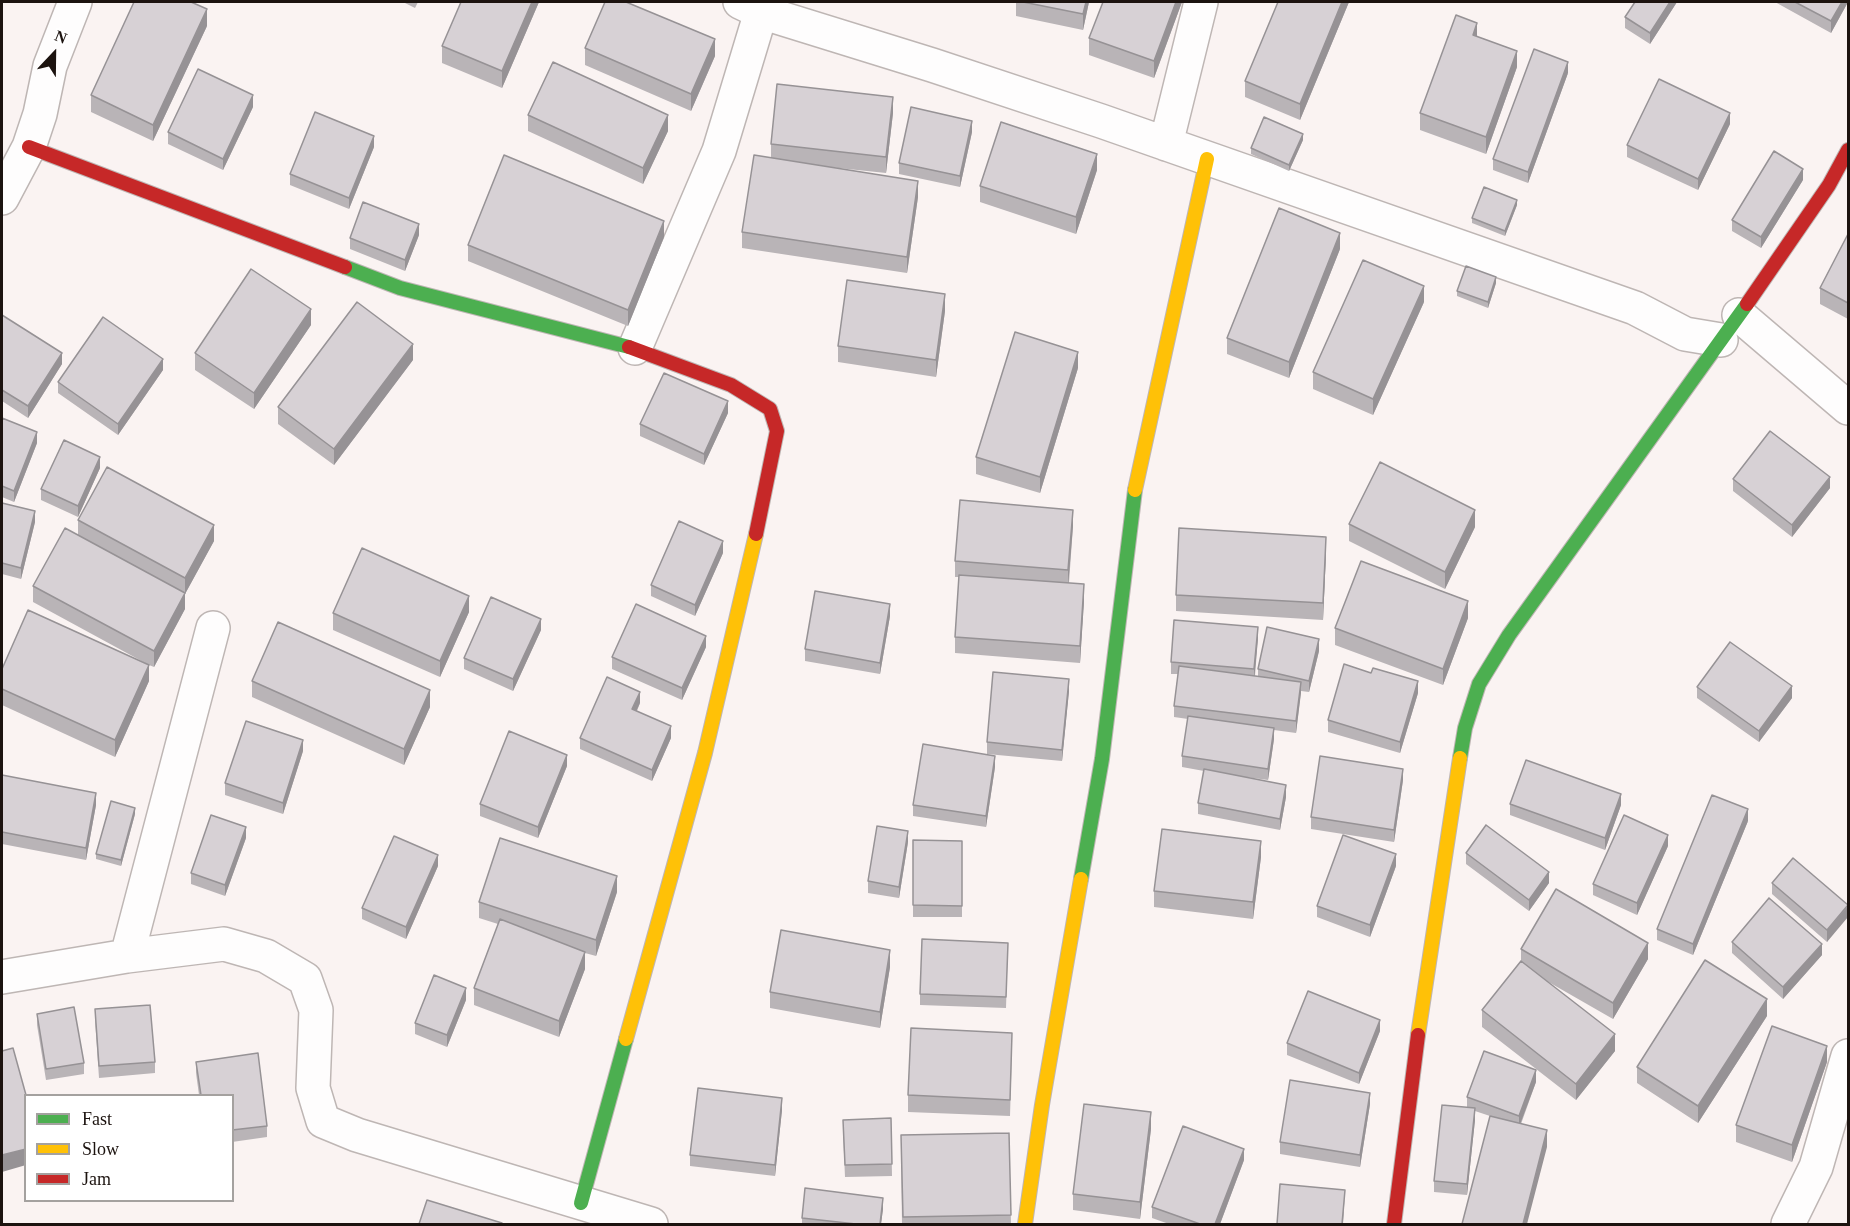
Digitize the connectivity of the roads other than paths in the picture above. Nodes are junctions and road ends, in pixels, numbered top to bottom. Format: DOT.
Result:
graph roads {
  1 [pos="75,2"];
  2 [pos="1201,2"];
  3 [pos="750,7"];
  4 [pos="1166,144"];
  5 [pos="29,147"];
  6 [pos="1848,150"];
  7 [pos="1207,159"];
  8 [pos="2,198"];
  9 [pos="1730,328"];
  10 [pos="635,348"];
  11 [pos="1848,408"];
  12 [pos="213,628"];
  13 [pos="127,956"];
  14 [pos="2,977"];
  15 [pos="1848,1056"];
  16 [pos="581,1203"];
  17 [pos="651,1224"];
  18 [pos="1025,1224"];
  19 [pos="1394,1224"];
  20 [pos="1788,1224"];
  1 -- 5 [label="street"];
  2 -- 4 [label="street"];
  3 -- 4 [label="street"];
  3 -- 10 [label="street"];
  4 -- 7 [label="street"];
  5 -- 8 [label="street"];
  5 -- 10 [label="street"];
  6 -- 9 [label="street"];
  7 -- 9 [label="street"];
  7 -- 18 [label="street"];
  9 -- 11 [label="street"];
  9 -- 19 [label="street"];
  10 -- 16 [label="street"];
  12 -- 13 [label="street"];
  13 -- 14 [label="street"];
  13 -- 16 [label="street"];
  15 -- 20 [label="street"];
  16 -- 17 [label="street"];
}
